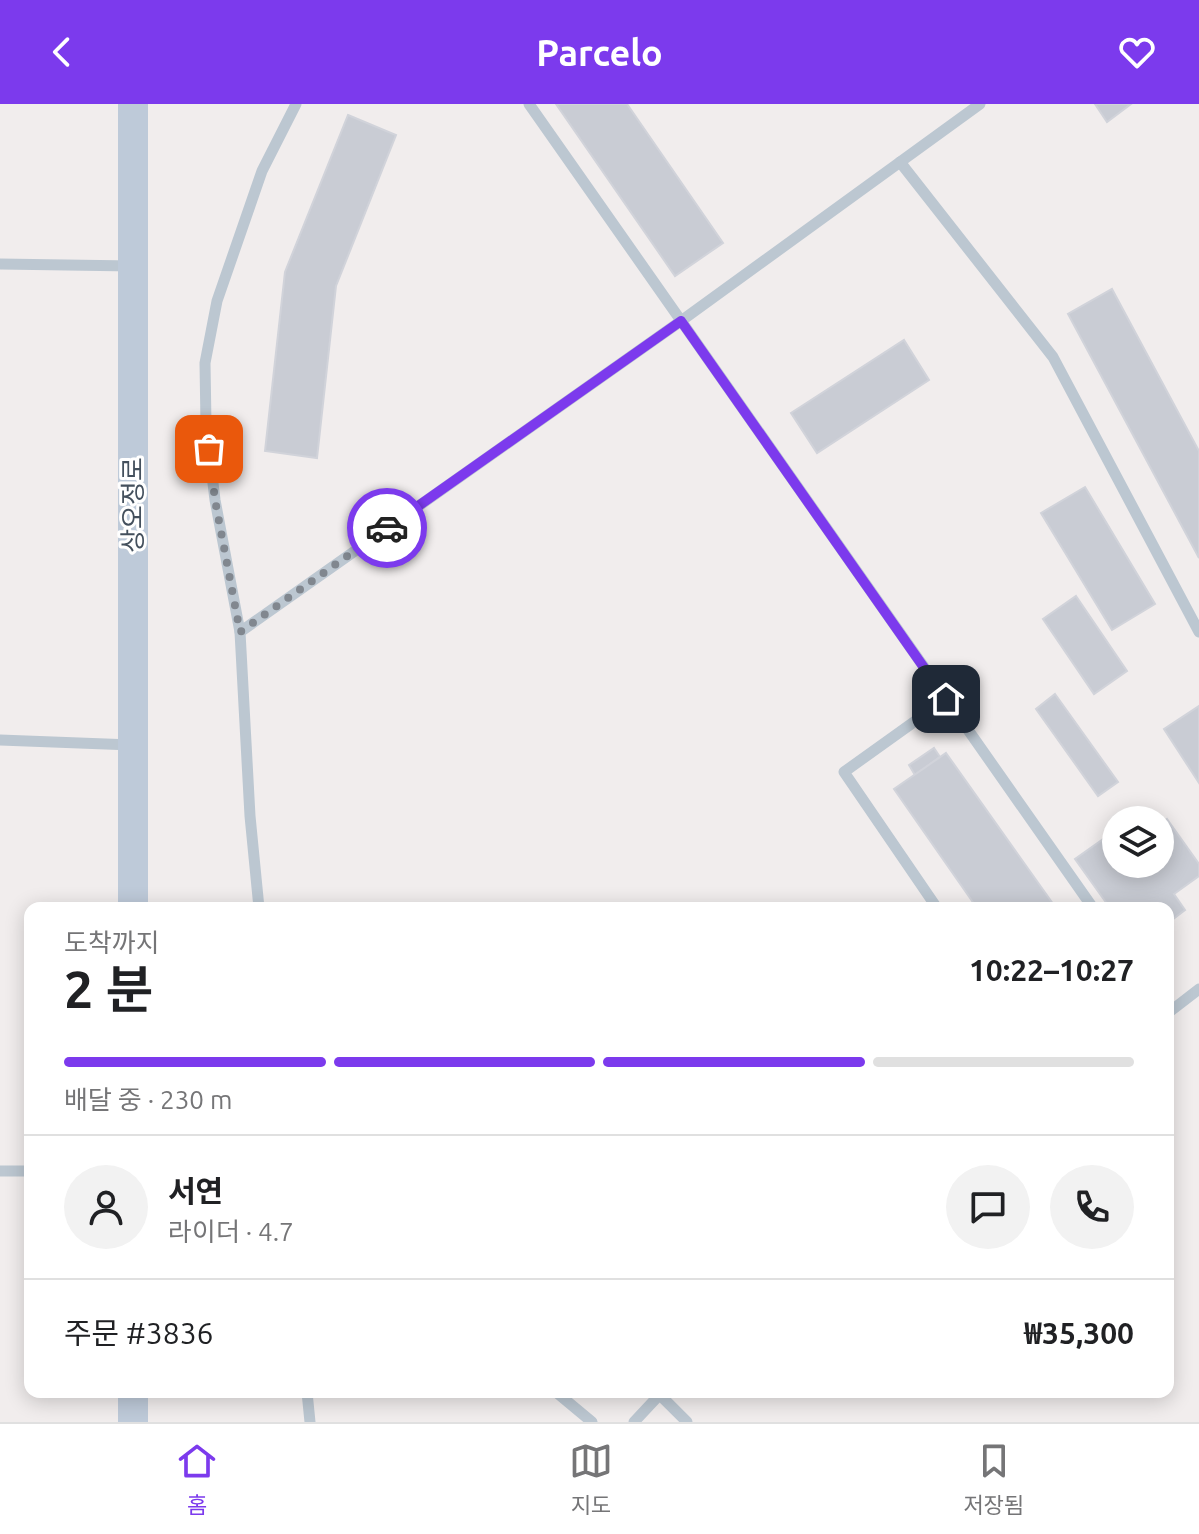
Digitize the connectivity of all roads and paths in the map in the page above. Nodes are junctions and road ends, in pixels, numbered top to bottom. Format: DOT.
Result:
graph roads {
  1 [pos="133,104"];
  2 [pos="296,104"];
  3 [pos="529,104"];
  4 [pos="980,104"];
  5 [pos="900,162"];
  6 [pos="0,264"];
  7 [pos="134,266"];
  8 [pos="681,321"];
  9 [pos="240,632"];
  10 [pos="1199,632"];
  11 [pos="946,699"];
  12 [pos="0,740"];
  13 [pos="133,745"];
  14 [pos="133,902"];
  15 [pos="258,902"];
  16 [pos="933,902"];
  17 [pos="1089,902"];
  18 [pos="1199,989"];
  19 [pos="1174,1008"];
  20 [pos="0,1171"];
  21 [pos="24,1171"];
  22 [pos="133,1398"];
  23 [pos="308,1398"];
  24 [pos="563,1398"];
  25 [pos="656,1398"];
  26 [pos="665,1398"];
  27 [pos="133,1422"];
  28 [pos="310,1422"];
  29 [pos="592,1422"];
  30 [pos="634,1422"];
  31 [pos="687,1422"];
  1 -- 7 [label="street, 상오정로"];
  2 -- 9 [label="lane"];
  3 -- 8 [label="lane"];
  4 -- 5 [label="lane"];
  5 -- 8 [label="lane"];
  5 -- 10 [label="lane"];
  6 -- 7 [label="lane"];
  7 -- 13 [label="street, 상오정로"];
  8 -- 9 [label="lane"];
  8 -- 11 [label="lane"];
  9 -- 15 [label="lane"];
  11 -- 16 [label="lane"];
  11 -- 17 [label="lane"];
  12 -- 13 [label="lane"];
  13 -- 14 [label="street, 상오정로"];
  18 -- 19 [label="lane"];
  20 -- 21 [label="lane"];
  22 -- 27 [label="street"];
  23 -- 28 [label="lane"];
  24 -- 29 [label="lane"];
  25 -- 30 [label="lane"];
  26 -- 31 [label="lane"];
}
